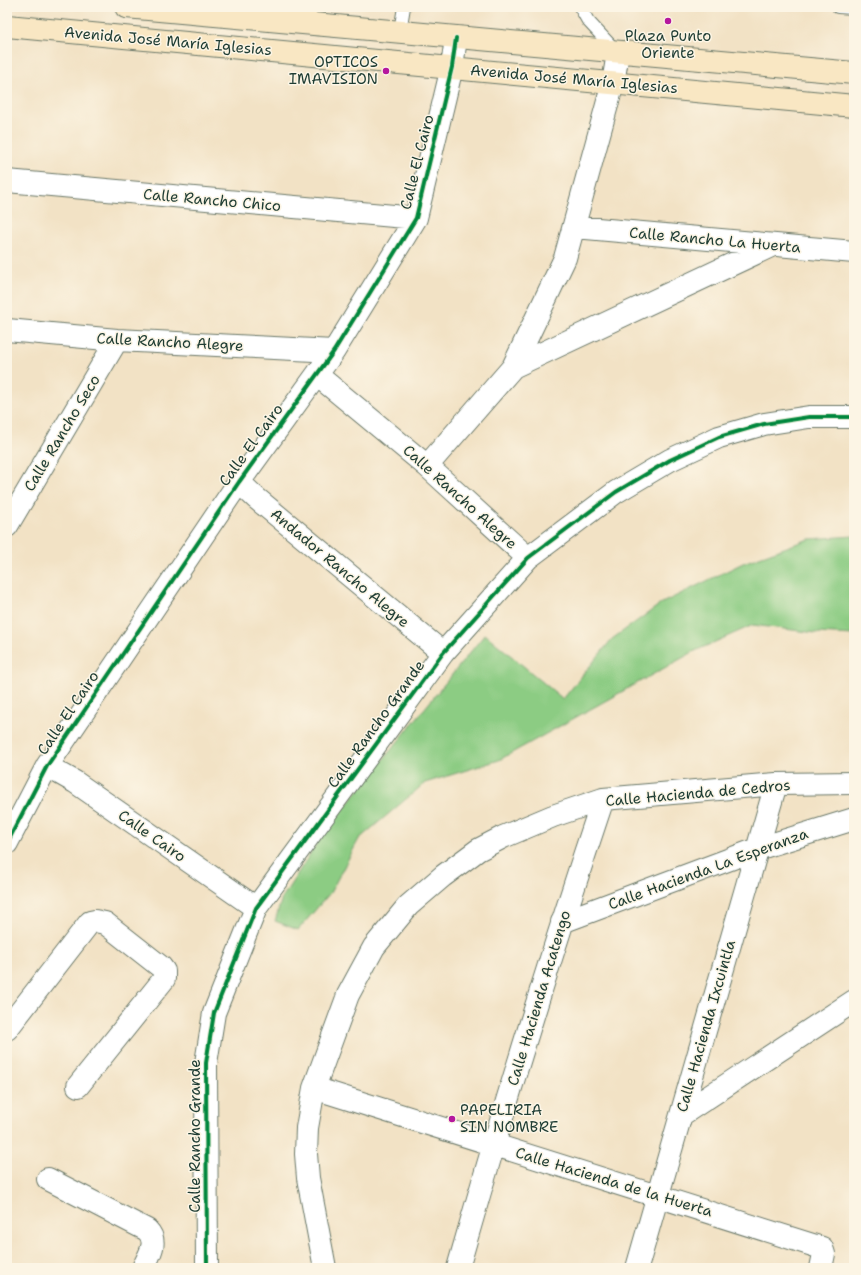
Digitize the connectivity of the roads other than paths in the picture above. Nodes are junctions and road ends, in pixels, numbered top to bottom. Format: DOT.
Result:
graph roads {
  1 [pos="126,7"];
  2 [pos="404,7"];
  3 [pos="580,7"];
  4 [pos="838,7"];
  5 [pos="854,8"];
  6 [pos="269,20"];
  7 [pos="7,26"];
  8 [pos="400,31"];
  9 [pos="456,38"];
  10 [pos="267,50"];
  11 [pos="618,53"];
  12 [pos="452,67"];
  13 [pos="854,73"];
  14 [pos="614,83"];
  15 [pos="854,106"];
  16 [pos="7,181"];
  17 [pos="416,218"];
  18 [pos="575,227"];
  19 [pos="773,245"];
  20 [pos="854,252"];
  21 [pos="7,330"];
  22 [pos="117,340"];
  23 [pos="334,351"];
  24 [pos="513,367"];
  25 [pos="318,375"];
  26 [pos="854,417"];
  27 [pos="427,466"];
  28 [pos="239,482"];
  29 [pos="7,526"];
  30 [pos="528,558"];
  31 [pos="443,653"];
  32 [pos="47,766"];
  33 [pos="776,784"];
  34 [pos="854,784"];
  35 [pos="603,799"];
  36 [pos="854,818"];
  37 [pos="7,843"];
  38 [pos="757,849"];
  39 [pos="256,908"];
  40 [pos="562,922"];
  41 [pos="854,1001"];
  42 [pos="7,1029"];
  43 [pos="78,1086"];
  44 [pos="314,1088"];
  45 [pos="681,1115"];
  46 [pos="493,1144"];
  47 [pos="48,1179"];
  48 [pos="658,1196"];
  49 [pos="821,1258"];
  50 [pos="143,1268"];
  51 [pos="207,1268"];
  52 [pos="325,1268"];
  53 [pos="458,1268"];
  54 [pos="637,1268"];
  1 -- 6 [label="main road, Avenida José María Iglesias"];
  2 -- 8 [label="lane"];
  3 -- 11 [label="lane"];
  4 -- 5 [label="lane"];
  6 -- 8 [label="main road, Avenida José María Iglesias"];
  6 -- 10 [label="main road"];
  7 -- 10 [label="main road, Avenida José María Iglesias"];
  8 -- 9 [label="main road, Avenida José María Iglesias"];
  9 -- 11 [label="main road, Avenida José María Iglesias"];
  9 -- 12 [label="street, Calle El Cairo"];
  10 -- 12 [label="main road, Avenida José María Iglesias"];
  11 -- 13 [label="main road, Avenida José María Iglesias"];
  11 -- 14 [label="street"];
  12 -- 14 [label="main road, Avenida José María Iglesias"];
  12 -- 17 [label="street, Calle El Cairo"];
  14 -- 15 [label="main road, Avenida José María Iglesias"];
  14 -- 18 [label="street"];
  16 -- 17 [label="street, Calle Rancho Chico"];
  17 -- 23 [label="street, Calle El Cairo"];
  18 -- 19 [label="street, Calle Rancho La Huerta"];
  18 -- 24 [label="street"];
  19 -- 20 [label="street, Calle Rancho La Huerta"];
  19 -- 24 [label="street"];
  21 -- 22 [label="street, Calle Rancho Alegre"];
  22 -- 23 [label="street, Calle Rancho Alegre"];
  22 -- 29 [label="street, Calle Rancho Seco"];
  23 -- 25 [label="street, Calle El Cairo"];
  24 -- 27 [label="street"];
  25 -- 27 [label="street, Calle Rancho Alegre"];
  25 -- 28 [label="street, Calle El Cairo"];
  26 -- 30 [label="street, Calle Rancho Grande"];
  27 -- 30 [label="street, Calle Rancho Alegre"];
  28 -- 31 [label="street, Andador Rancho Alegre"];
  28 -- 32 [label="street, Calle El Cairo"];
  30 -- 31 [label="street, Calle Rancho Grande"];
  31 -- 39 [label="street, Calle Rancho Grande"];
  32 -- 37 [label="street, Calle El Cairo"];
  32 -- 39 [label="street, Calle Cairo"];
  33 -- 34 [label="street, Calle Hacienda de Cedros"];
  33 -- 35 [label="street, Calle Hacienda de Cedros"];
  33 -- 38 [label="street, Calle Hacienda Ixcuintla"];
  35 -- 40 [label="street, Calle Hacienda Acatengo"];
  35 -- 44 [label="street, Calle Hacienda de Cedros"];
  36 -- 38 [label="street, Calle Hacienda La Esperanza"];
  38 -- 40 [label="street, Calle Hacienda La Esperanza"];
  38 -- 45 [label="street, Calle Hacienda Ixcuintla"];
  39 -- 51 [label="street, Calle Rancho Grande"];
  40 -- 46 [label="street, Calle Hacienda Acatengo"];
  41 -- 45 [label="street"];
  42 -- 43 [label="street"];
  44 -- 46 [label="street, Calle Hacienda de la Huerta"];
  44 -- 52 [label="street, Calle Hacienda de Cedros"];
  45 -- 48 [label="street, Calle Hacienda Ixcuintla"];
  46 -- 48 [label="street, Calle Hacienda de la Huerta"];
  46 -- 53 [label="street, Calle Hacienda Acatengo"];
  47 -- 50 [label="street"];
  48 -- 49 [label="street, Calle Hacienda de la Huerta"];
  48 -- 54 [label="street, Calle Hacienda Ixcuintla"];
}
